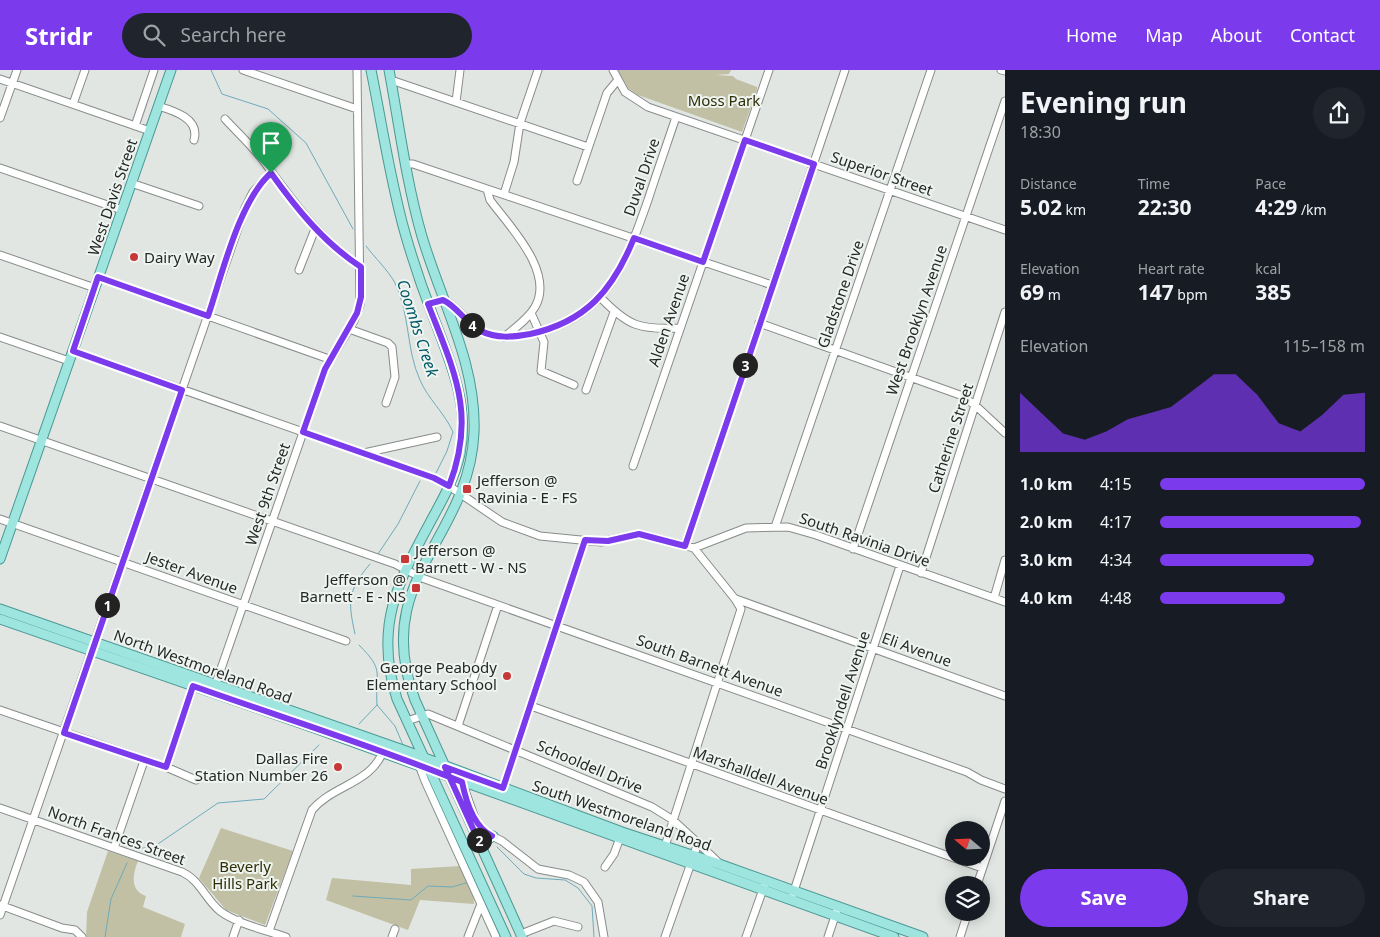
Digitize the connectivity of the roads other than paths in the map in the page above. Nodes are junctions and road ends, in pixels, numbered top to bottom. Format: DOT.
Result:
graph roads {
  1 [pos="17,70"];
  2 [pos="85,70"];
  3 [pos="154,70"];
  4 [pos="171,70"];
  5 [pos="243,70"];
  6 [pos="357,70"];
  7 [pos="371,70"];
  8 [pos="390,70"];
  9 [pos="460,70"];
  10 [pos="538,70"];
  11 [pos="613,70"];
  12 [pos="769,70"];
  13 [pos="845,70"];
  14 [pos="931,70"];
  15 [pos="1001,70"];
  16 [pos="1005,71"];
  17 [pos="0,79"];
  18 [pos="391,80"];
  19 [pos="617,81"];
  20 [pos="12,83"];
  21 [pos="1005,101"];
  22 [pos="456,102"];
  23 [pos="73,104"];
  24 [pos="158,106"];
  25 [pos="357,110"];
  26 [pos="676,117"];
  27 [pos="0,118"];
  28 [pos="224,119"];
  29 [pos="520,124"];
  30 [pos="135,126"];
  31 [pos="150,131"];
  32 [pos="194,140"];
  33 [pos="745,140"];
  34 [pos="588,147"];
  35 [pos="406,164"];
  36 [pos="814,164"];
  37 [pos="0,168"];
  38 [pos="271,173"];
  39 [pos="577,181"];
  40 [pos="131,183"];
  41 [pos="487,188"];
  42 [pos="890,190"];
  43 [pos="504,194"];
  44 [pos="199,206"];
  45 [pos="122,210"];
  46 [pos="966,216"];
  47 [pos="315,228"];
  48 [pos="1005,230"];
  49 [pos="634,238"];
  50 [pos="0,255"];
  51 [pos="703,262"];
  52 [pos="361,267"];
  53 [pos="299,270"];
  54 [pos="98,277"];
  55 [pos="772,285"];
  56 [pos="95,288"];
  57 [pos="600,297"];
  58 [pos="443,300"];
  59 [pos="428,304"];
  60 [pos="614,312"];
  61 [pos="1005,312"];
  62 [pos="531,313"];
  63 [pos="208,316"];
  64 [pos="759,323"];
  65 [pos="680,328"];
  66 [pos="349,330"];
  67 [pos="540,332"];
  68 [pos="0,337"];
  69 [pos="504,337"];
  70 [pos="836,350"];
  71 [pos="73,351"];
  72 [pos="329,359"];
  73 [pos="69,361"];
  74 [pos="911,377"];
  75 [pos="574,385"];
  76 [pos="182,390"];
  77 [pos="586,390"];
  78 [pos="386,403"];
  79 [pos="975,405"];
  80 [pos="0,426"];
  81 [pos="303,432"];
  82 [pos="1005,433"];
  83 [pos="437,438"];
  84 [pos="41,441"];
  85 [pos="363,454"];
  86 [pos="633,466"];
  87 [pos="151,478"];
  88 [pos="449,486"];
  89 [pos="460,494"];
  90 [pos="0,519"];
  91 [pos="271,522"];
  92 [pos="12,523"];
  93 [pos="775,526"];
  94 [pos="585,540"];
  95 [pos="685,546"];
  96 [pos="694,548"];
  97 [pos="853,549"];
  98 [pos="0,559"];
  99 [pos="1005,560"];
  100 [pos="123,562"];
  101 [pos="900,566"];
  102 [pos="405,568"];
  103 [pos="921,573"];
  104 [pos="418,576"];
  105 [pos="994,598"];
  106 [pos="735,599"];
  107 [pos="1005,602"];
  108 [pos="242,605"];
  109 [pos="498,605"];
  110 [pos="0,609"];
  111 [pos="0,618"];
  112 [pos="557,626"];
  113 [pos="346,641"];
  114 [pos="94,646"];
  115 [pos="874,648"];
  116 [pos="195,682"];
  117 [pos="717,683"];
  118 [pos="213,689"];
  119 [pos="1005,696"];
  120 [pos="531,706"];
  121 [pos="0,710"];
  122 [pos="422,716"];
  123 [pos="408,721"];
  124 [pos="310,722"];
  125 [pos="458,726"];
  126 [pos="847,730"];
  127 [pos="64,733"];
  128 [pos="416,736"];
  129 [pos="386,744"];
  130 [pos="516,750"];
  131 [pos="406,751"];
  132 [pos="383,754"];
  133 [pos="144,761"];
  134 [pos="422,761"];
  135 [pos="691,764"];
  136 [pos="166,767"];
  137 [pos="445,767"];
  138 [pos="430,769"];
  139 [pos="449,776"];
  140 [pos="196,780"];
  141 [pos="462,782"];
  142 [pos="472,786"];
  143 [pos="1005,788"];
  144 [pos="502,792"];
  145 [pos="468,798"];
  146 [pos="1005,801"];
  147 [pos="0,808"];
  148 [pos="821,810"];
  149 [pos="34,819"];
  150 [pos="673,820"];
  151 [pos="492,836"];
  152 [pos="621,836"];
  153 [pos="698,843"];
  154 [pos="480,844"];
  155 [pos="665,846"];
  156 [pos="114,848"];
  157 [pos="692,859"];
  158 [pos="719,864"];
  159 [pos="605,867"];
  160 [pos="982,868"];
  161 [pos="980,876"];
  162 [pos="764,885"];
  163 [pos="793,895"];
  164 [pos="481,904"];
  165 [pos="2,906"];
  166 [pos="837,911"];
  167 [pos="0,915"];
  168 [pos="239,920"];
  169 [pos="965,921"];
  170 [pos="578,927"];
  171 [pos="395,929"];
  172 [pos="269,931"];
  173 [pos="909,935"];
  174 [pos="82,936"];
  175 [pos="522,936"];
  176 [pos="233,937"];
  177 [pos="286,937"];
  178 [pos="392,937"];
  179 [pos="468,937"];
  180 [pos="496,937"];
  181 [pos="506,937"];
  182 [pos="604,937"];
  183 [pos="665,937"];
  184 [pos="746,937"];
  185 [pos="828,937"];
  186 [pos="894,937"];
  187 [pos="923,937"];
  188 [pos="960,937"];
  1 -- 20 [label="street"];
  2 -- 23 [label="street"];
  3 -- 30 [label="street, West Davis Street"];
  4 -- 24 [label="main road, West Davis Street"];
  5 -- 25 [label="street"];
  6 -- 25 [label="street, West 9th Street"];
  7 -- 59 [label="main road"];
  8 -- 18 [label="main road"];
  9 -- 22 [label="street"];
  10 -- 29 [label="street"];
  11 -- 19 [label="street"];
  12 -- 33 [label="street, Alden Avenue"];
  13 -- 36 [label="street"];
  14 -- 42 [label="street, Gladstone Drive"];
  15 -- 16 [label="street"];
  17 -- 20 [label="street"];
  18 -- 22 [label="street"];
  18 -- 35 [label="main road"];
  19 -- 26 [label="street, Superior Street"];
  19 -- 34 [label="street"];
  20 -- 23 [label="street"];
  20 -- 27 [label="street"];
  21 -- 46 [label="street, West Brooklyn Avenue"];
  22 -- 29 [label="street"];
  23 -- 30 [label="street"];
  24 -- 31 [label="main road, West Davis Street"];
  24 -- 32 [label="street"];
  25 -- 52 [label="street, West 9th Street"];
  26 -- 33 [label="street, Superior Street"];
  26 -- 49 [label="street, Duval Drive"];
  28 -- 38 [label="street"];
  29 -- 34 [label="street"];
  29 -- 43 [label="street"];
  30 -- 31 [label="street"];
  31 -- 40 [label="main road, West Davis Street"];
  33 -- 36 [label="street, Superior Street"];
  33 -- 51 [label="street, Alden Avenue"];
  34 -- 39 [label="street"];
  35 -- 41 [label="street"];
  35 -- 58 [label="main road"];
  36 -- 42 [label="street, Superior Street"];
  36 -- 55 [label="street"];
  37 -- 45 [label="street"];
  38 -- 47 [label="street"];
  38 -- 63 [label="street"];
  40 -- 44 [label="street"];
  40 -- 45 [label="main road, West Davis Street"];
  41 -- 43 [label="street"];
  41 -- 62 [label="street"];
  42 -- 46 [label="street, Superior Street"];
  42 -- 70 [label="street, Gladstone Drive"];
  43 -- 49 [label="street"];
  45 -- 54 [label="main road, West Davis Street"];
  46 -- 48 [label="street, Superior Street"];
  46 -- 74 [label="street, West Brooklyn Avenue"];
  47 -- 52 [label="street"];
  47 -- 53 [label="street"];
  49 -- 51 [label="street"];
  49 -- 57 [label="street, Duval Drive"];
  50 -- 56 [label="street"];
  51 -- 55 [label="street"];
  51 -- 65 [label="street, Alden Avenue"];
  52 -- 66 [label="street, West 9th Street"];
  54 -- 56 [label="main road, West Davis Street"];
  54 -- 63 [label="street"];
  55 -- 64 [label="street"];
  56 -- 71 [label="main road, West Davis Street"];
  57 -- 60 [label="street"];
  57 -- 67 [label="street, Duval Drive"];
  58 -- 59 [label="main road"];
  58 -- 69 [label="street, Duval Drive"];
  58 -- 89 [label="main road"];
  59 -- 88 [label="main road"];
  60 -- 65 [label="street"];
  60 -- 77 [label="street"];
  61 -- 79 [label="street, Catherine Street"];
  62 -- 67 [label="street"];
  62 -- 69 [label="street"];
  63 -- 72 [label="street"];
  63 -- 76 [label="street"];
  64 -- 70 [label="street"];
  64 -- 95 [label="street"];
  65 -- 86 [label="street, Alden Avenue"];
  66 -- 72 [label="street, West 9th Street"];
  66 -- 78 [label="street"];
  67 -- 69 [label="street, Duval Drive"];
  67 -- 75 [label="street"];
  68 -- 73 [label="street"];
  70 -- 74 [label="street"];
  70 -- 93 [label="street, Gladstone Drive"];
  71 -- 73 [label="main road, West Davis Street"];
  71 -- 76 [label="street"];
  72 -- 81 [label="street, West 9th Street"];
  73 -- 84 [label="main road, West Davis Street"];
  74 -- 79 [label="street"];
  74 -- 97 [label="street, West Brooklyn Avenue"];
  76 -- 81 [label="street"];
  76 -- 87 [label="street"];
  79 -- 82 [label="street"];
  79 -- 103 [label="street, Catherine Street"];
  80 -- 84 [label="street, South Barnett Avenue"];
  81 -- 85 [label="street"];
  81 -- 91 [label="street, West 9th Street"];
  83 -- 85 [label="street"];
  84 -- 87 [label="street, South Barnett Avenue"];
  84 -- 92 [label="main road, West Davis Street"];
  85 -- 88 [label="street"];
  87 -- 91 [label="street, South Barnett Avenue"];
  87 -- 100 [label="street"];
  88 -- 89 [label="street"];
  88 -- 102 [label="main road"];
  89 -- 94 [label="street"];
  89 -- 104 [label="main road"];
  90 -- 92 [label="street, Jester Avenue"];
  91 -- 102 [label="street, South Barnett Avenue"];
  91 -- 108 [label="street, West 9th Street"];
  92 -- 98 [label="main road, West Davis Street"];
  92 -- 100 [label="street, Jester Avenue"];
  93 -- 96 [label="street, South Ravinia Drive"];
  93 -- 97 [label="street, South Ravinia Drive"];
  94 -- 95 [label="street"];
  94 -- 112 [label="street"];
  95 -- 96 [label="street"];
  96 -- 106 [label="street"];
  97 -- 101 [label="street, South Ravinia Drive"];
  99 -- 105 [label="street"];
  100 -- 108 [label="street, Jester Avenue"];
  100 -- 114 [label="street"];
  101 -- 103 [label="street, South Ravinia Drive"];
  101 -- 115 [label="street, Brooklyndell Avenue"];
  102 -- 104 [label="street, South Barnett Avenue"];
  102 -- 123 [label="main road"];
  103 -- 105 [label="street, South Ravinia Drive"];
  104 -- 109 [label="street, South Barnett Avenue"];
  104 -- 122 [label="main road"];
  105 -- 107 [label="street, South Ravinia Drive"];
  106 -- 115 [label="street, Eli Avenue"];
  106 -- 117 [label="street"];
  108 -- 113 [label="street, Jester Avenue"];
  108 -- 118 [label="street, West 9th Street"];
  109 -- 112 [label="street, South Barnett Avenue"];
  109 -- 125 [label="street"];
  110 -- 114 [label="main road, North Westmoreland Road"];
  111 -- 114 [label="main road, North Westmoreland Road"];
  112 -- 117 [label="street, South Barnett Avenue"];
  112 -- 120 [label="street"];
  114 -- 116 [label="main road, North Westmoreland Road"];
  114 -- 127 [label="street"];
  115 -- 119 [label="street, Eli Avenue"];
  115 -- 126 [label="street, Brooklyndell Avenue"];
  116 -- 118 [label="main road, North Westmoreland Road"];
  116 -- 136 [label="street"];
  117 -- 126 [label="street, South Barnett Avenue"];
  117 -- 135 [label="street"];
  118 -- 124 [label="main road, North Westmoreland Road"];
  120 -- 130 [label="street"];
  120 -- 135 [label="street, Marshalldell Avenue"];
  121 -- 127 [label="street"];
  122 -- 123 [label="street"];
  122 -- 125 [label="street, Schooldell Drive"];
  122 -- 137 [label="main road"];
  123 -- 128 [label="main road"];
  124 -- 129 [label="main road, South Westmoreland Road"];
  124 -- 132 [label="main road, South Westmoreland Road"];
  125 -- 130 [label="street, Schooldell Drive"];
  126 -- 143 [label="street, South Barnett Avenue"];
  126 -- 148 [label="street, Brooklyndell Avenue"];
  127 -- 133 [label="street"];
  127 -- 149 [label="street"];
  128 -- 131 [label="main road"];
  128 -- 134 [label="main road"];
  129 -- 131 [label="main road, South Westmoreland Road"];
  129 -- 132 [label="street"];
  130 -- 144 [label="street"];
  130 -- 150 [label="street, Schooldell Drive"];
  131 -- 134 [label="main road, South Westmoreland Road"];
  132 -- 134 [label="main road, South Westmoreland Road"];
  132 -- 172 [label="street"];
  133 -- 136 [label="street"];
  133 -- 156 [label="street"];
  134 -- 137 [label="main road, South Westmoreland Road"];
  134 -- 138 [label="main road"];
  134 -- 164 [label="street"];
  135 -- 148 [label="street, Marshalldell Avenue"];
  135 -- 150 [label="street"];
  136 -- 140 [label="street"];
  137 -- 139 [label="main road"];
  137 -- 144 [label="main road, South Westmoreland Road"];
  138 -- 139 [label="main road, South Westmoreland Road"];
  138 -- 181 [label="main road"];
  139 -- 141 [label="main road, South Westmoreland Road"];
  139 -- 154 [label="main road"];
  141 -- 142 [label="main road, South Westmoreland Road"];
  141 -- 145 [label="street"];
  142 -- 144 [label="main road, South Westmoreland Road"];
  142 -- 145 [label="street"];
  144 -- 152 [label="main road, South Westmoreland Road"];
  145 -- 151 [label="street"];
  146 -- 160 [label="street"];
  147 -- 149 [label="street, North Frances Street"];
  148 -- 160 [label="street, Marshalldell Avenue"];
  148 -- 163 [label="street, Brooklyndell Avenue"];
  149 -- 156 [label="street, North Frances Street"];
  149 -- 165 [label="street"];
  150 -- 153 [label="street, Schooldell Drive"];
  150 -- 155 [label="street"];
  151 -- 154 [label="main road"];
  151 -- 182 [label="street"];
  152 -- 155 [label="main road, South Westmoreland Road"];
  152 -- 157 [label="main road, South Westmoreland Road"];
  152 -- 159 [label="street"];
  153 -- 157 [label="street"];
  153 -- 158 [label="street, Schooldell Drive"];
  154 -- 175 [label="main road"];
  155 -- 157 [label="main road, South Westmoreland Road"];
  156 -- 168 [label="street, North Frances Street"];
  157 -- 158 [label="main road, South Westmoreland Road"];
  157 -- 162 [label="main road, South Westmoreland Road"];
  157 -- 183 [label="street"];
  158 -- 162 [label="main road, South Westmoreland Road"];
  160 -- 161 [label="street"];
  162 -- 163 [label="main road, South Westmoreland Road"];
  162 -- 184 [label="street"];
  163 -- 166 [label="main road, South Westmoreland Road"];
  164 -- 179 [label="street"];
  164 -- 180 [label="street"];
  165 -- 167 [label="street"];
  165 -- 174 [label="street"];
  166 -- 173 [label="main road, South Westmoreland Road"];
  166 -- 185 [label="street"];
  166 -- 186 [label="main road, South Westmoreland Road"];
  168 -- 172 [label="street, North Frances Street"];
  168 -- 176 [label="street"];
  169 -- 188 [label="street"];
  170 -- 175 [label="street"];
  171 -- 178 [label="street"];
  172 -- 177 [label="street, North Frances Street"];
  173 -- 187 [label="main road, South Westmoreland Road"];
}
